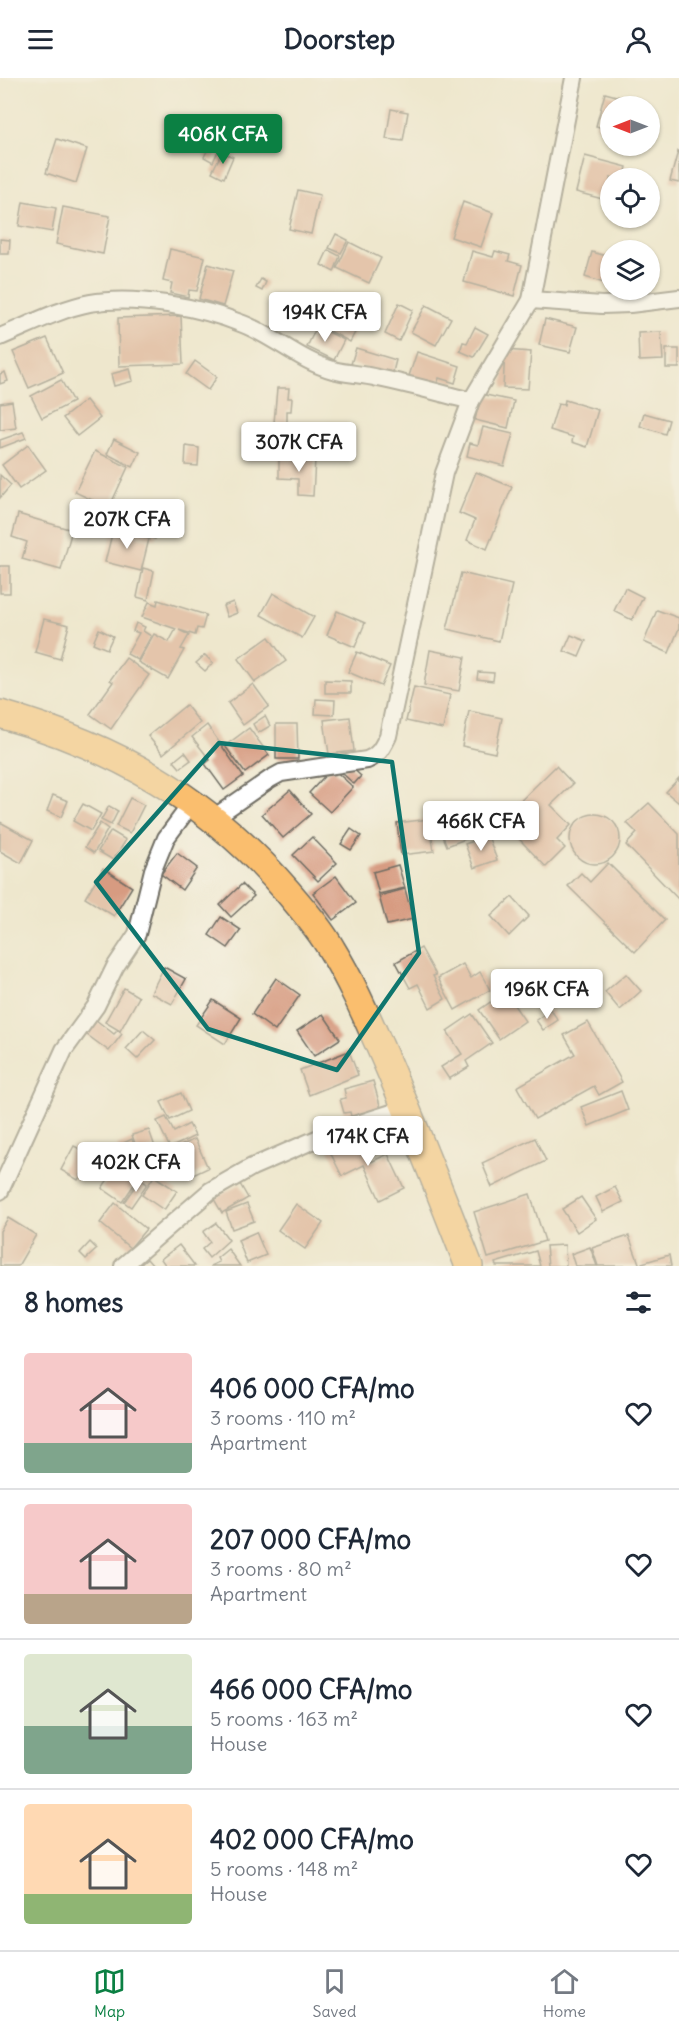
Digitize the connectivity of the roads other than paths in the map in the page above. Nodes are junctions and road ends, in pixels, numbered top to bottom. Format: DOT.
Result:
graph roads {
  1 [pos="573,78"];
  2 [pos="679,298"];
  3 [pos="531,300"];
  4 [pos="0,337"];
  5 [pos="471,400"];
  6 [pos="0,714"];
  7 [pos="202,811"];
  8 [pos="407,1108"];
  9 [pos="0,1191"];
  10 [pos="123,1266"];
  11 [pos="469,1266"];
  1 -- 3 [label="street"];
  2 -- 3 [label="street"];
  3 -- 5 [label="street"];
  4 -- 5 [label="street"];
  5 -- 7 [label="street"];
  6 -- 7 [label="main road"];
  7 -- 8 [label="main road"];
  7 -- 9 [label="street"];
  8 -- 10 [label="street"];
  8 -- 11 [label="main road"];
}
